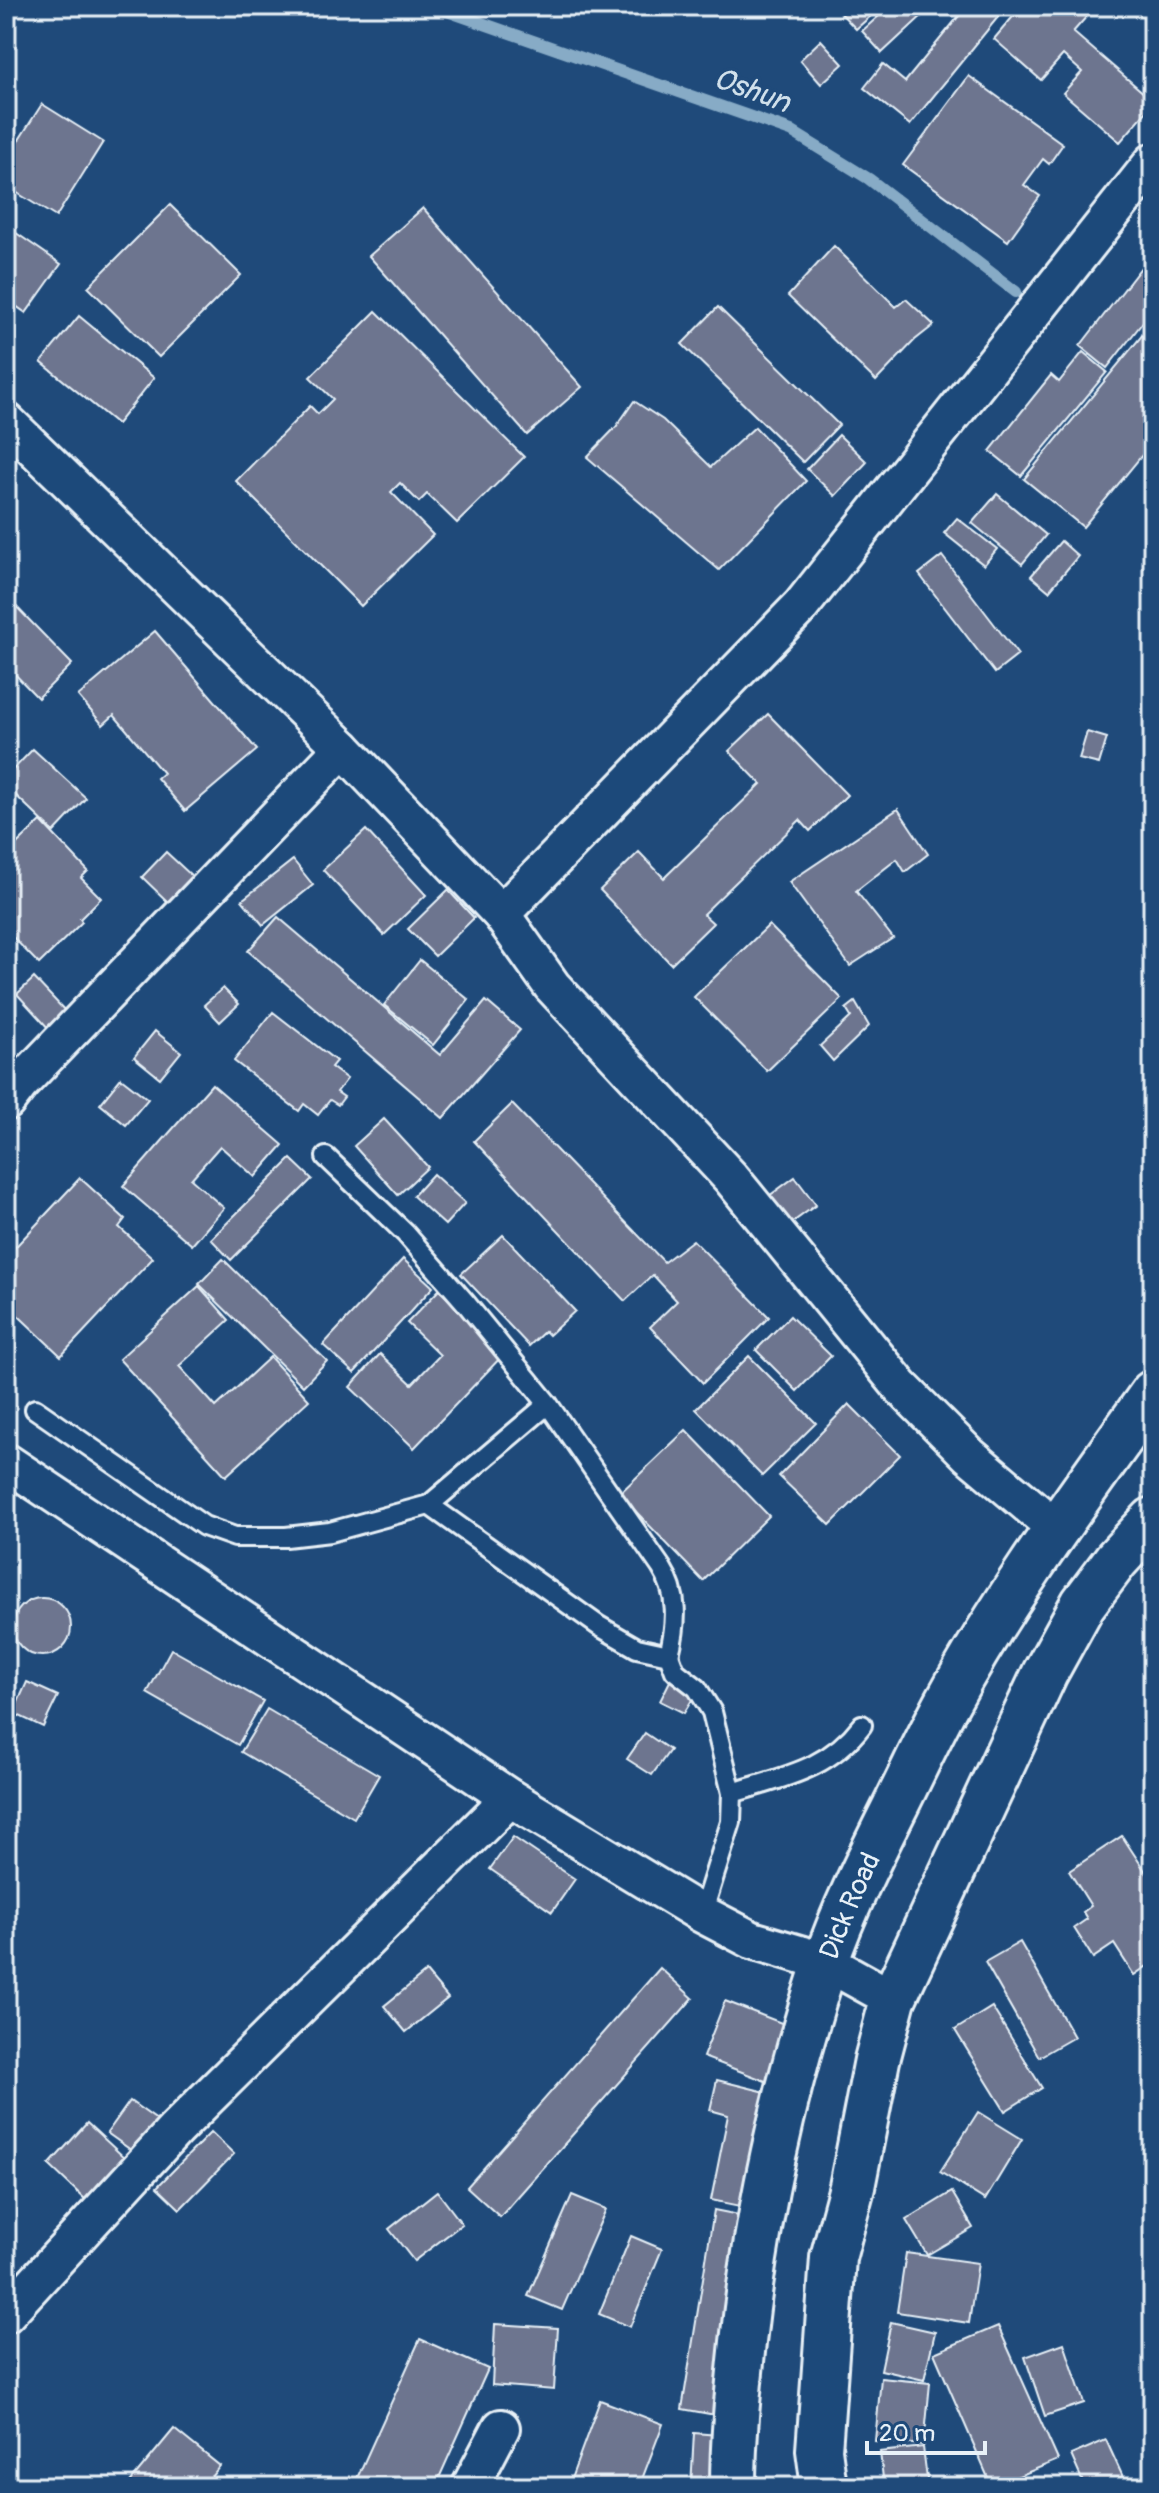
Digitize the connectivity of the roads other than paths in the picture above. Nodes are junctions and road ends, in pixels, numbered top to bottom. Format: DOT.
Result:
graph roads {
  1 [pos="1153,162"];
  2 [pos="6,421"];
  3 [pos="343,748"];
  4 [pos="501,914"];
  5 [pos="6,1102"];
  6 [pos="326,1157"];
  7 [pos="1153,1393"];
  8 [pos="548,1404"];
  9 [pos="35,1409"];
  10 [pos="6,1462"];
  11 [pos="429,1505"];
  12 [pos="1153,1520"];
  13 [pos="1059,1527"];
  14 [pos="669,1655"];
  15 [pos="862,1725"];
  16 [pos="732,1793"];
  17 [pos="510,1798"];
  18 [pos="702,1914"];
  19 [pos="826,1962"];
  20 [pos="893,1999"];
  21 [pos="6,2314"];
  22 [pos="501,2428"];
  23 [pos="470,2487"];
  24 [pos="733,2487"];
  25 [pos="824,2487"];
  1 -- 4 [label="street"];
  2 -- 3 [label="street"];
  3 -- 4 [label="street"];
  3 -- 5 [label="street"];
  4 -- 13 [label="street"];
  6 -- 8 [label="lane"];
  7 -- 13 [label="main road, Dick Road"];
  8 -- 11 [label="lane"];
  8 -- 14 [label="lane"];
  9 -- 11 [label="lane"];
  10 -- 17 [label="street"];
  11 -- 14 [label="lane"];
  12 -- 20 [label="main road"];
  13 -- 19 [label="main road, Dick Road"];
  14 -- 16 [label="lane"];
  15 -- 16 [label="lane"];
  16 -- 18 [label="lane"];
  17 -- 18 [label="street"];
  17 -- 21 [label="street"];
  18 -- 19 [label="street"];
  19 -- 20 [label="street"];
  19 -- 24 [label="main road, Dick Road"];
  20 -- 25 [label="main road"];
  22 -- 23 [label="street"];
}
